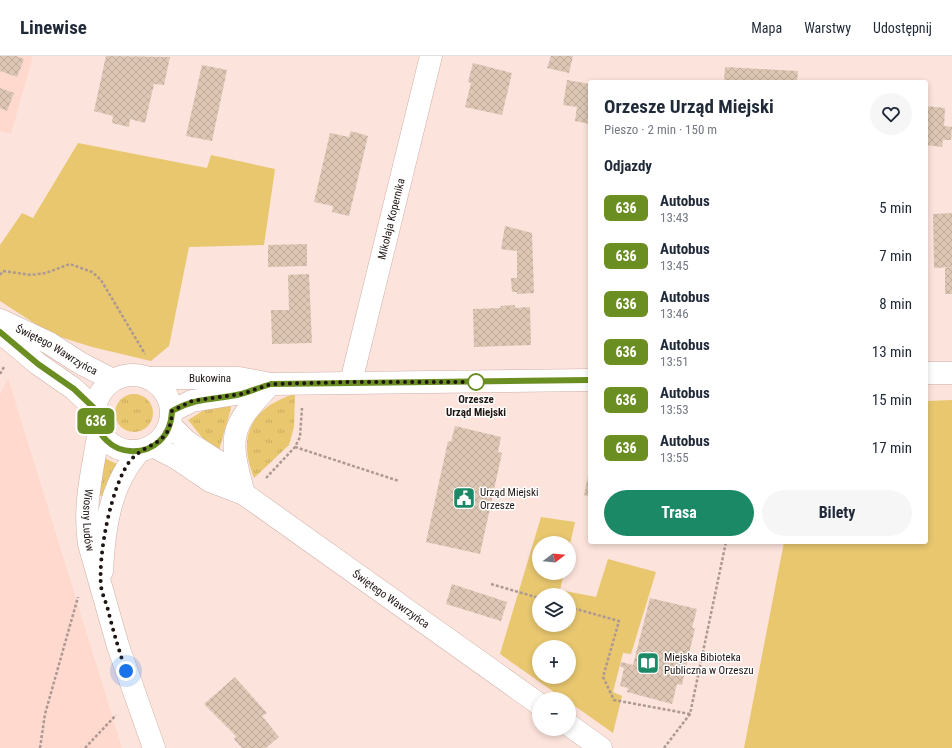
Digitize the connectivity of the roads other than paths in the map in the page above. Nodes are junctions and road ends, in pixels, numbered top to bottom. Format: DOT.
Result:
graph roads {
  1 [pos="431,56"];
  2 [pos="0,320"];
  3 [pos="0,332"];
  4 [pos="147,367"];
  5 [pos="928,373"];
  6 [pos="952,374"];
  7 [pos="113,380"];
  8 [pos="588,380"];
  9 [pos="351,382"];
  10 [pos="271,384"];
  11 [pos="95,409"];
  12 [pos="171,418"];
  13 [pos="99,430"];
  14 [pos="146,449"];
  15 [pos="252,488"];
  16 [pos="101,586"];
  17 [pos="532,699"];
  18 [pos="576,730"];
  19 [pos="154,748"];
  20 [pos="601,748"];
  1 -- 9 [label="street, Mikołaja Kopernika"];
  2 -- 7 [label="street, Świętego Wawrzyńca"];
  3 -- 11 [label="street, Świętego Wawrzyńca"];
  4 -- 7 [label="street"];
  4 -- 10 [label="street, Bukowina"];
  4 -- 12 [label="street"];
  5 -- 6 [label="street"];
  7 -- 11 [label="street"];
  8 -- 9 [label="street, Bukowina"];
  9 -- 10 [label="street, Bukowina"];
  10 -- 12 [label="street, Bukowina"];
  10 -- 15 [label="street"];
  11 -- 13 [label="street"];
  12 -- 14 [label="street"];
  12 -- 15 [label="street, Świętego Wawrzyńca"];
  13 -- 14 [label="street"];
  13 -- 16 [label="street, Wiosny Ludów"];
  14 -- 15 [label="street, Świętego Wawrzyńca"];
  14 -- 16 [label="street, Wiosny Ludów"];
  15 -- 17 [label="street, Świętego Wawrzyńca"];
  16 -- 19 [label="street, Wiosny Ludów"];
  18 -- 20 [label="street"];
}
